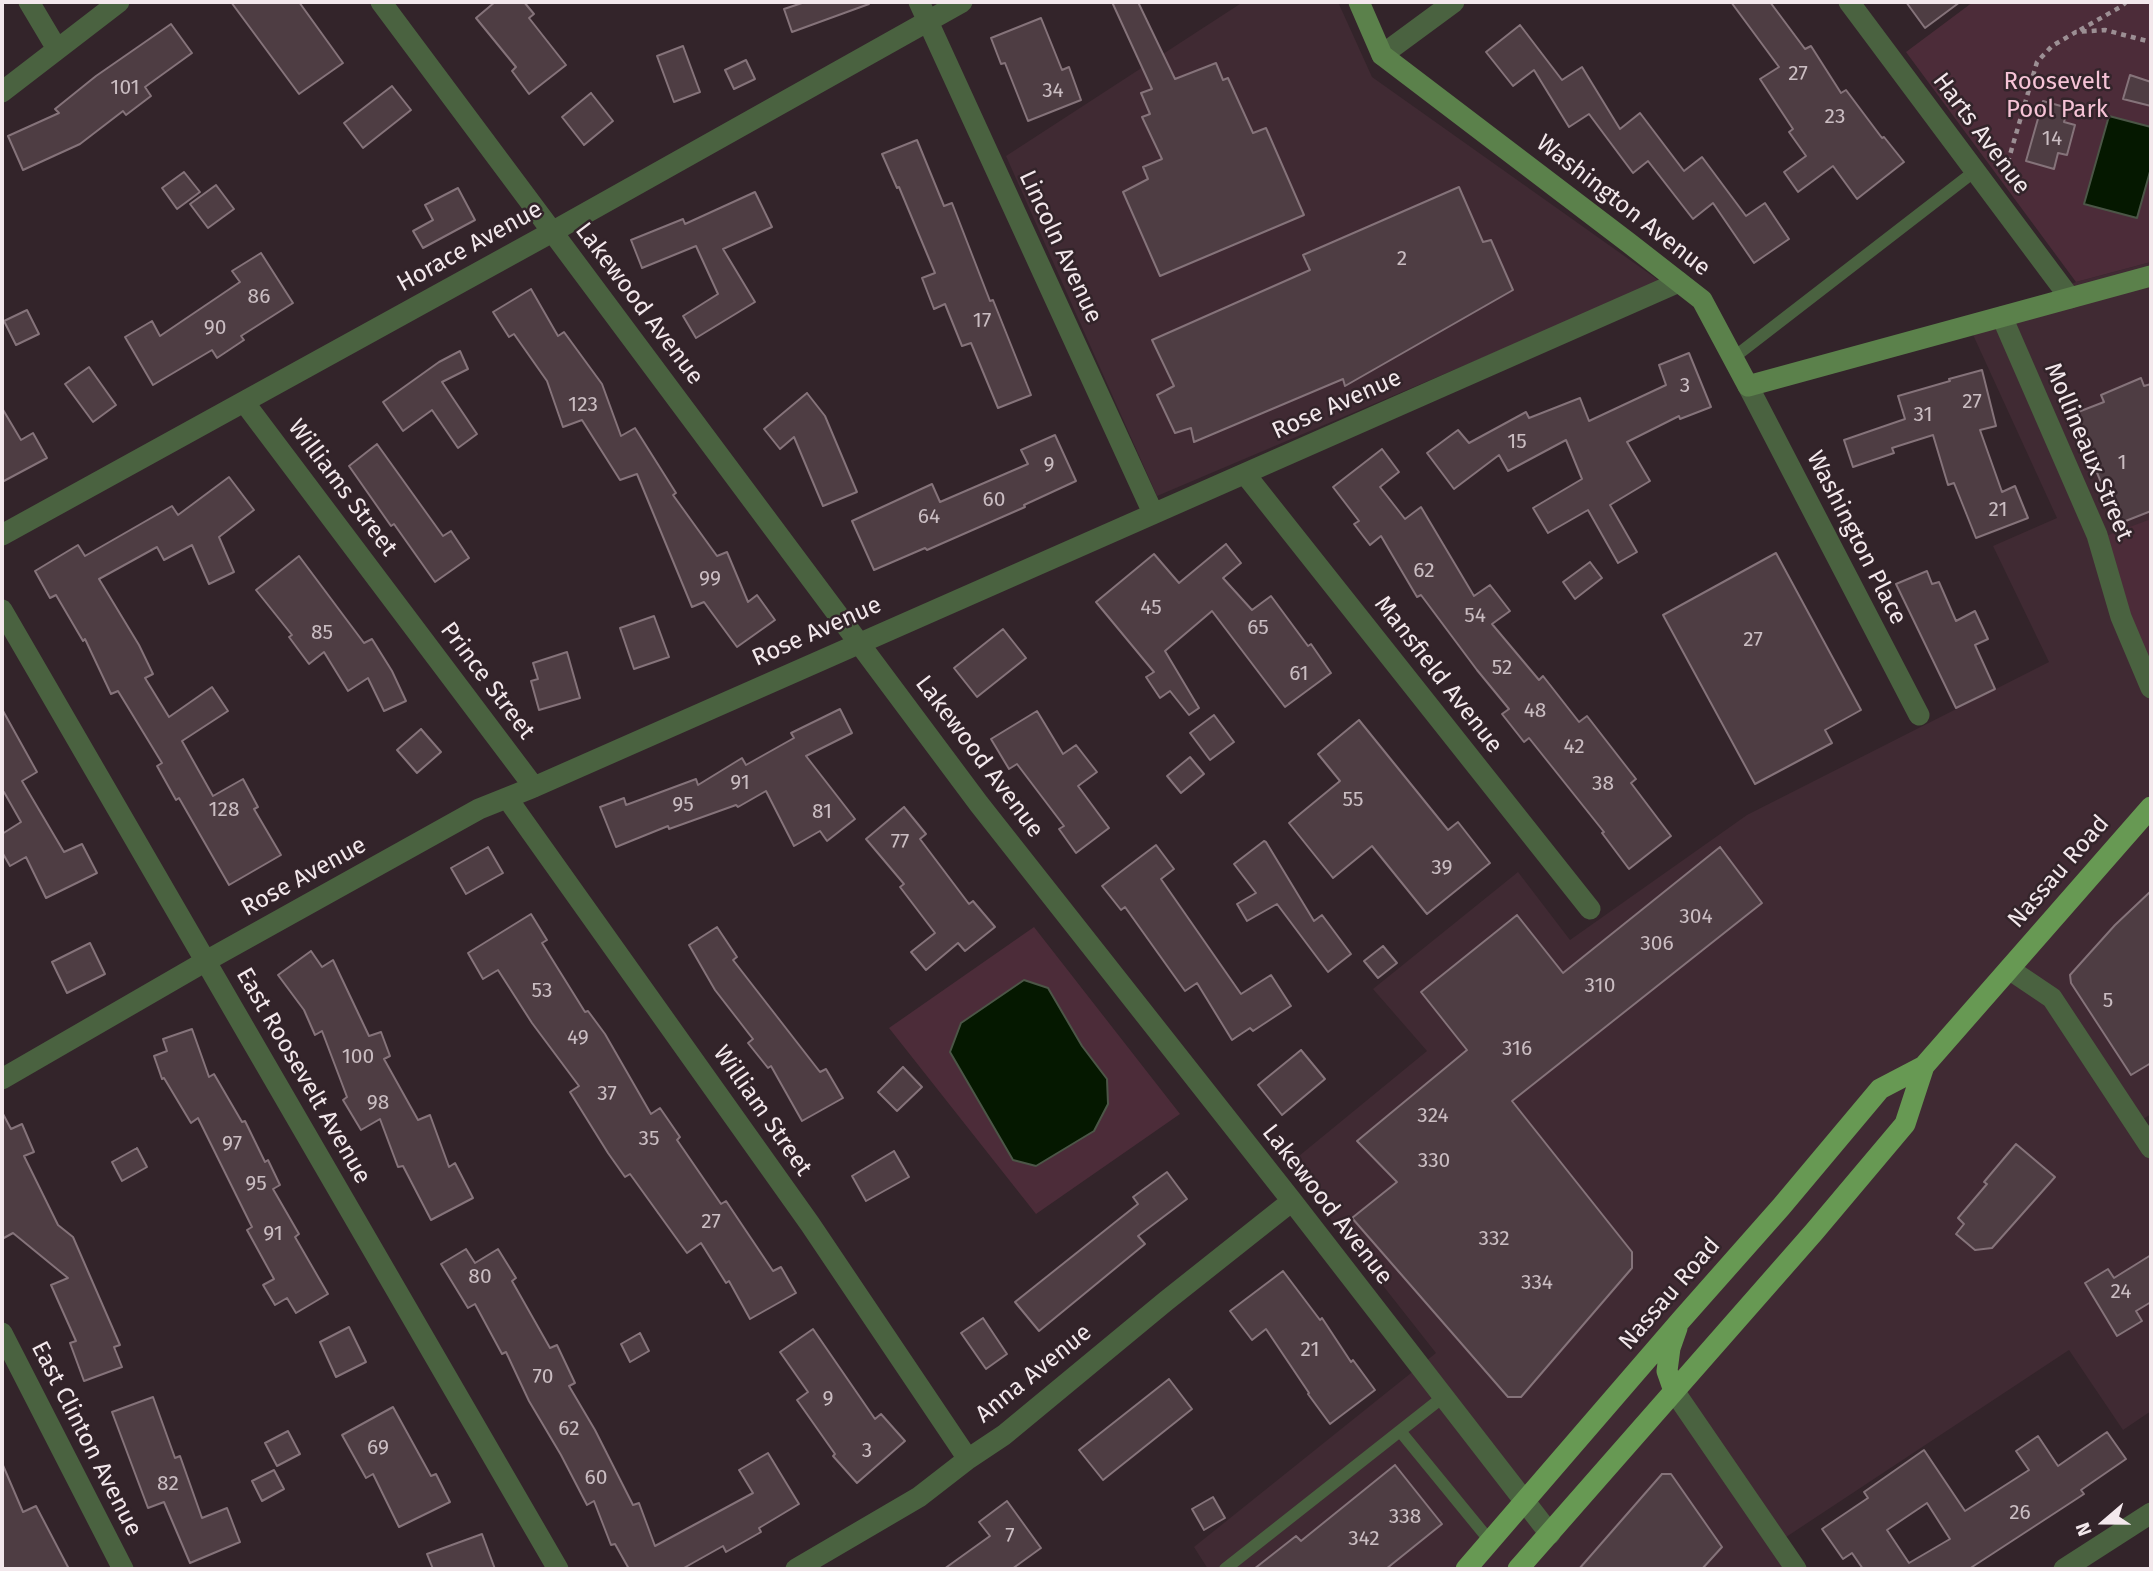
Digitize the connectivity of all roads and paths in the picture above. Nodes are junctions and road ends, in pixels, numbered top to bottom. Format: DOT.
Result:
graph roads {
  1 [pos="29,2"];
  2 [pos="119,2"];
  3 [pos="381,2"];
  4 [pos="919,2"];
  5 [pos="962,2"];
  6 [pos="1359,2"];
  7 [pos="1454,2"];
  8 [pos="1849,2"];
  9 [pos="2126,2"];
  10 [pos="929,22"];
  11 [pos="2076,32"];
  12 [pos="2151,42"];
  13 [pos="57,49"];
  14 [pos="1382,55"];
  15 [pos="2,92"];
  16 [pos="1975,171"];
  17 [pos="2005,174"];
  18 [pos="552,233"];
  19 [pos="2151,276"];
  20 [pos="1679,282"];
  21 [pos="2070,298"];
  22 [pos="2002,317"];
  23 [pos="1733,358"];
  24 [pos="1748,386"];
  25 [pos="244,402"];
  26 [pos="1245,474"];
  27 [pos="1153,513"];
  28 [pos="2,535"];
  29 [pos="398,606"];
  30 [pos="2,610"];
  31 [pos="860,642"];
  32 [pos="2151,688"];
  33 [pos="1919,715"];
  34 [pos="534,787"];
  35 [pos="507,798"];
  36 [pos="2151,807"];
  37 [pos="1590,909"];
  38 [pos="206,961"];
  39 [pos="2009,969"];
  40 [pos="1924,1066"];
  41 [pos="2,1080"];
  42 [pos="2151,1148"];
  43 [pos="1292,1201"];
  44 [pos="1681,1320"];
  45 [pos="2,1333"];
  46 [pos="1674,1391"];
  47 [pos="1443,1397"];
  48 [pos="1400,1431"];
  49 [pos="968,1459"];
  50 [pos="1525,1502"];
  51 [pos="2151,1513"];
  52 [pos="1549,1534"];
  53 [pos="1490,1541"];
  54 [pos="123,1569"];
  55 [pos="558,1569"];
  56 [pos="796,1569"];
  57 [pos="1225,1569"];
  58 [pos="1466,1569"];
  59 [pos="1518,1569"];
  60 [pos="1796,1569"];
  61 [pos="2064,1569"];
  1 -- 13 [label="street"];
  2 -- 13 [label="street"];
  3 -- 18 [label="street, Lakewood Avenue"];
  4 -- 10 [label="street, Lincoln Avenue"];
  5 -- 10 [label="street, Horace Avenue"];
  6 -- 14 [label="street, Washington Avenue"];
  7 -- 14 [label="street"];
  8 -- 16 [label="street, Harts Avenue"];
  9 -- 11 [label="path"];
  10 -- 18 [label="street, Horace Avenue"];
  10 -- 27 [label="street, Lincoln Avenue"];
  11 -- 12 [label="path"];
  11 -- 17 [label="path"];
  13 -- 15 [label="street"];
  14 -- 20 [label="street, Washington Avenue"];
  16 -- 21 [label="street, Harts Avenue"];
  16 -- 23 [label="lane"];
  18 -- 25 [label="street, Horace Avenue"];
  18 -- 31 [label="street, Lakewood Avenue"];
  19 -- 21 [label="street"];
  20 -- 23 [label="street, Washington Avenue"];
  20 -- 26 [label="street, Rose Avenue"];
  21 -- 22 [label="street"];
  22 -- 24 [label="street"];
  22 -- 32 [label="street, Mollineaux Street"];
  23 -- 24 [label="street, Washington Avenue"];
  24 -- 33 [label="street, Washington Place"];
  25 -- 28 [label="street, Horace Avenue"];
  25 -- 29 [label="street, Williams Street"];
  26 -- 27 [label="street, Rose Avenue"];
  26 -- 37 [label="street, Mansfield Avenue"];
  27 -- 31 [label="street, Rose Avenue"];
  29 -- 34 [label="street, Prince Street"];
  30 -- 38 [label="street, East Roosevelt Avenue"];
  31 -- 34 [label="street, Rose Avenue"];
  31 -- 43 [label="street, Lakewood Avenue"];
  34 -- 35 [label="street, Rose Avenue"];
  35 -- 38 [label="street, Rose Avenue"];
  35 -- 49 [label="street, William Street"];
  36 -- 39 [label="main road, Nassau Road"];
  38 -- 41 [label="street, Rose Avenue"];
  38 -- 55 [label="street, East Roosevelt Avenue"];
  39 -- 40 [label="main road, Nassau Road"];
  39 -- 42 [label="street"];
  40 -- 44 [label="main road, Nassau Road"];
  40 -- 46 [label="main road, Nassau Road"];
  43 -- 47 [label="street, Lakewood Avenue"];
  43 -- 49 [label="street, Anna Avenue"];
  44 -- 46 [label="main road"];
  44 -- 50 [label="main road, Nassau Road"];
  45 -- 54 [label="street, East Clinton Avenue"];
  46 -- 52 [label="main road, Nassau Road"];
  46 -- 60 [label="street"];
  47 -- 48 [label="lane"];
  47 -- 50 [label="street, Lakewood Avenue"];
  48 -- 53 [label="lane"];
  48 -- 57 [label="lane"];
  49 -- 56 [label="street, Anna Avenue"];
  50 -- 52 [label="street, Lakewood Avenue"];
  50 -- 53 [label="main road, Nassau Road"];
  51 -- 61 [label="street"];
  52 -- 59 [label="main road, Nassau Road"];
  53 -- 58 [label="main road, Nassau Road"];
}
